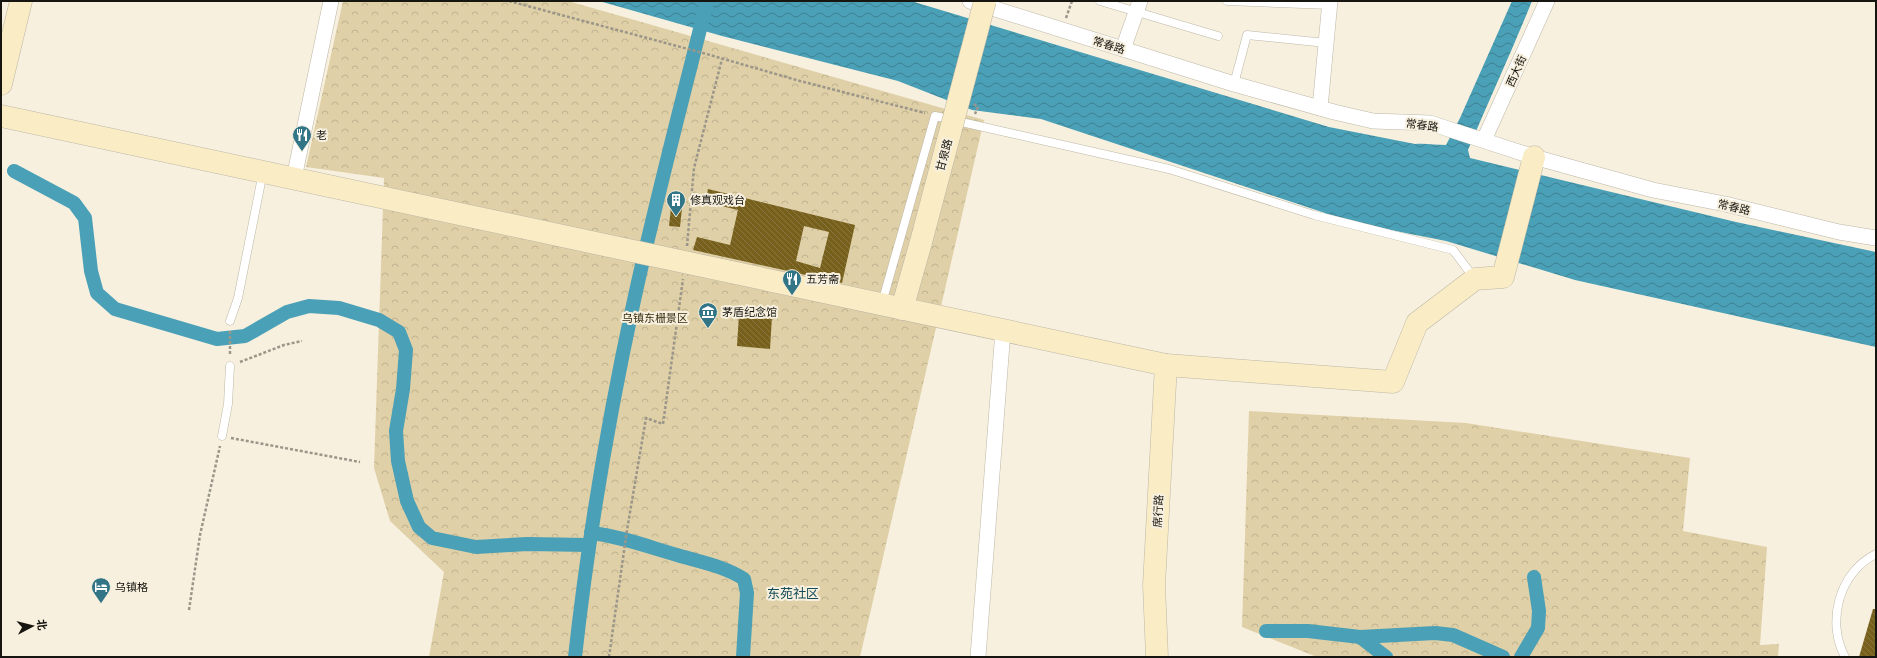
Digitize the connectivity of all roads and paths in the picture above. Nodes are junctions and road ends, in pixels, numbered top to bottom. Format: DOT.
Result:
graph roads {
  1 [pos="21,1"];
  2 [pos="331,1"];
  3 [pos="509,1"];
  4 [pos="970,1"];
  5 [pos="985,1"];
  6 [pos="1100,1"];
  7 [pos="1227,1"];
  8 [pos="1547,1"];
  9 [pos="1330,3"];
  10 [pos="1005,6"];
  11 [pos="1138,6"];
  12 [pos="1218,36"];
  13 [pos="1326,43"];
  14 [pos="1123,49"];
  15 [pos="722,58"];
  16 [pos="1,84"];
  17 [pos="1234,84"];
  18 [pos="1320,108"];
  19 [pos="1,116"];
  20 [pos="935,116"];
  21 [pos="1481,139"];
  22 [pos="1534,157"];
  23 [pos="263,172"];
  24 [pos="294,178"];
  25 [pos="1876,238"];
  26 [pos="686,262"];
  27 [pos="1475,279"];
  28 [pos="892,306"];
  29 [pos="230,321"];
  30 [pos="1003,330"];
  31 [pos="302,341"];
  32 [pos="1166,365"];
  33 [pos="230,366"];
  34 [pos="222,436"];
  35 [pos="360,462"];
  36 [pos="1876,554"];
  37 [pos="189,610"];
  38 [pos="609,657"];
  39 [pos="978,657"];
  40 [pos="1157,657"];
  41 [pos="1845,657"];
  1 -- 16 [label="street"];
  2 -- 24 [label="street"];
  3 -- 15 [label="path"];
  4 -- 10 [label="street, 常春路"];
  5 -- 28 [label="street, 甘泉路, bridge"];
  6 -- 11 [label="lane"];
  7 -- 9 [label="lane"];
  8 -- 21 [label="street, 西大街"];
  9 -- 13 [label="street"];
  10 -- 14 [label="street, 常春路"];
  11 -- 12 [label="lane"];
  11 -- 14 [label="street"];
  13 -- 17 [label="lane"];
  13 -- 18 [label="street"];
  14 -- 17 [label="street, 常春路"];
  15 -- 20 [label="path"];
  15 -- 26 [label="path"];
  17 -- 18 [label="street, 常春路"];
  18 -- 21 [label="street, 常春路"];
  19 -- 23 [label="street"];
  20 -- 27 [label="lane"];
  20 -- 28 [label="lane"];
  21 -- 22 [label="street, 常春路"];
  22 -- 25 [label="street, 常春路"];
  22 -- 27 [label="street"];
  23 -- 24 [label="street"];
  23 -- 29 [label="lane"];
  24 -- 26 [label="street"];
  26 -- 28 [label="street"];
  26 -- 38 [label="path"];
  27 -- 32 [label="street"];
  28 -- 30 [label="street"];
  29 -- 33 [label="path"];
  30 -- 32 [label="street"];
  30 -- 39 [label="street"];
  31 -- 33 [label="path"];
  32 -- 40 [label="street, 席行路"];
  33 -- 34 [label="lane"];
  34 -- 35 [label="path"];
  34 -- 37 [label="path"];
  36 -- 41 [label="lane"];
}
